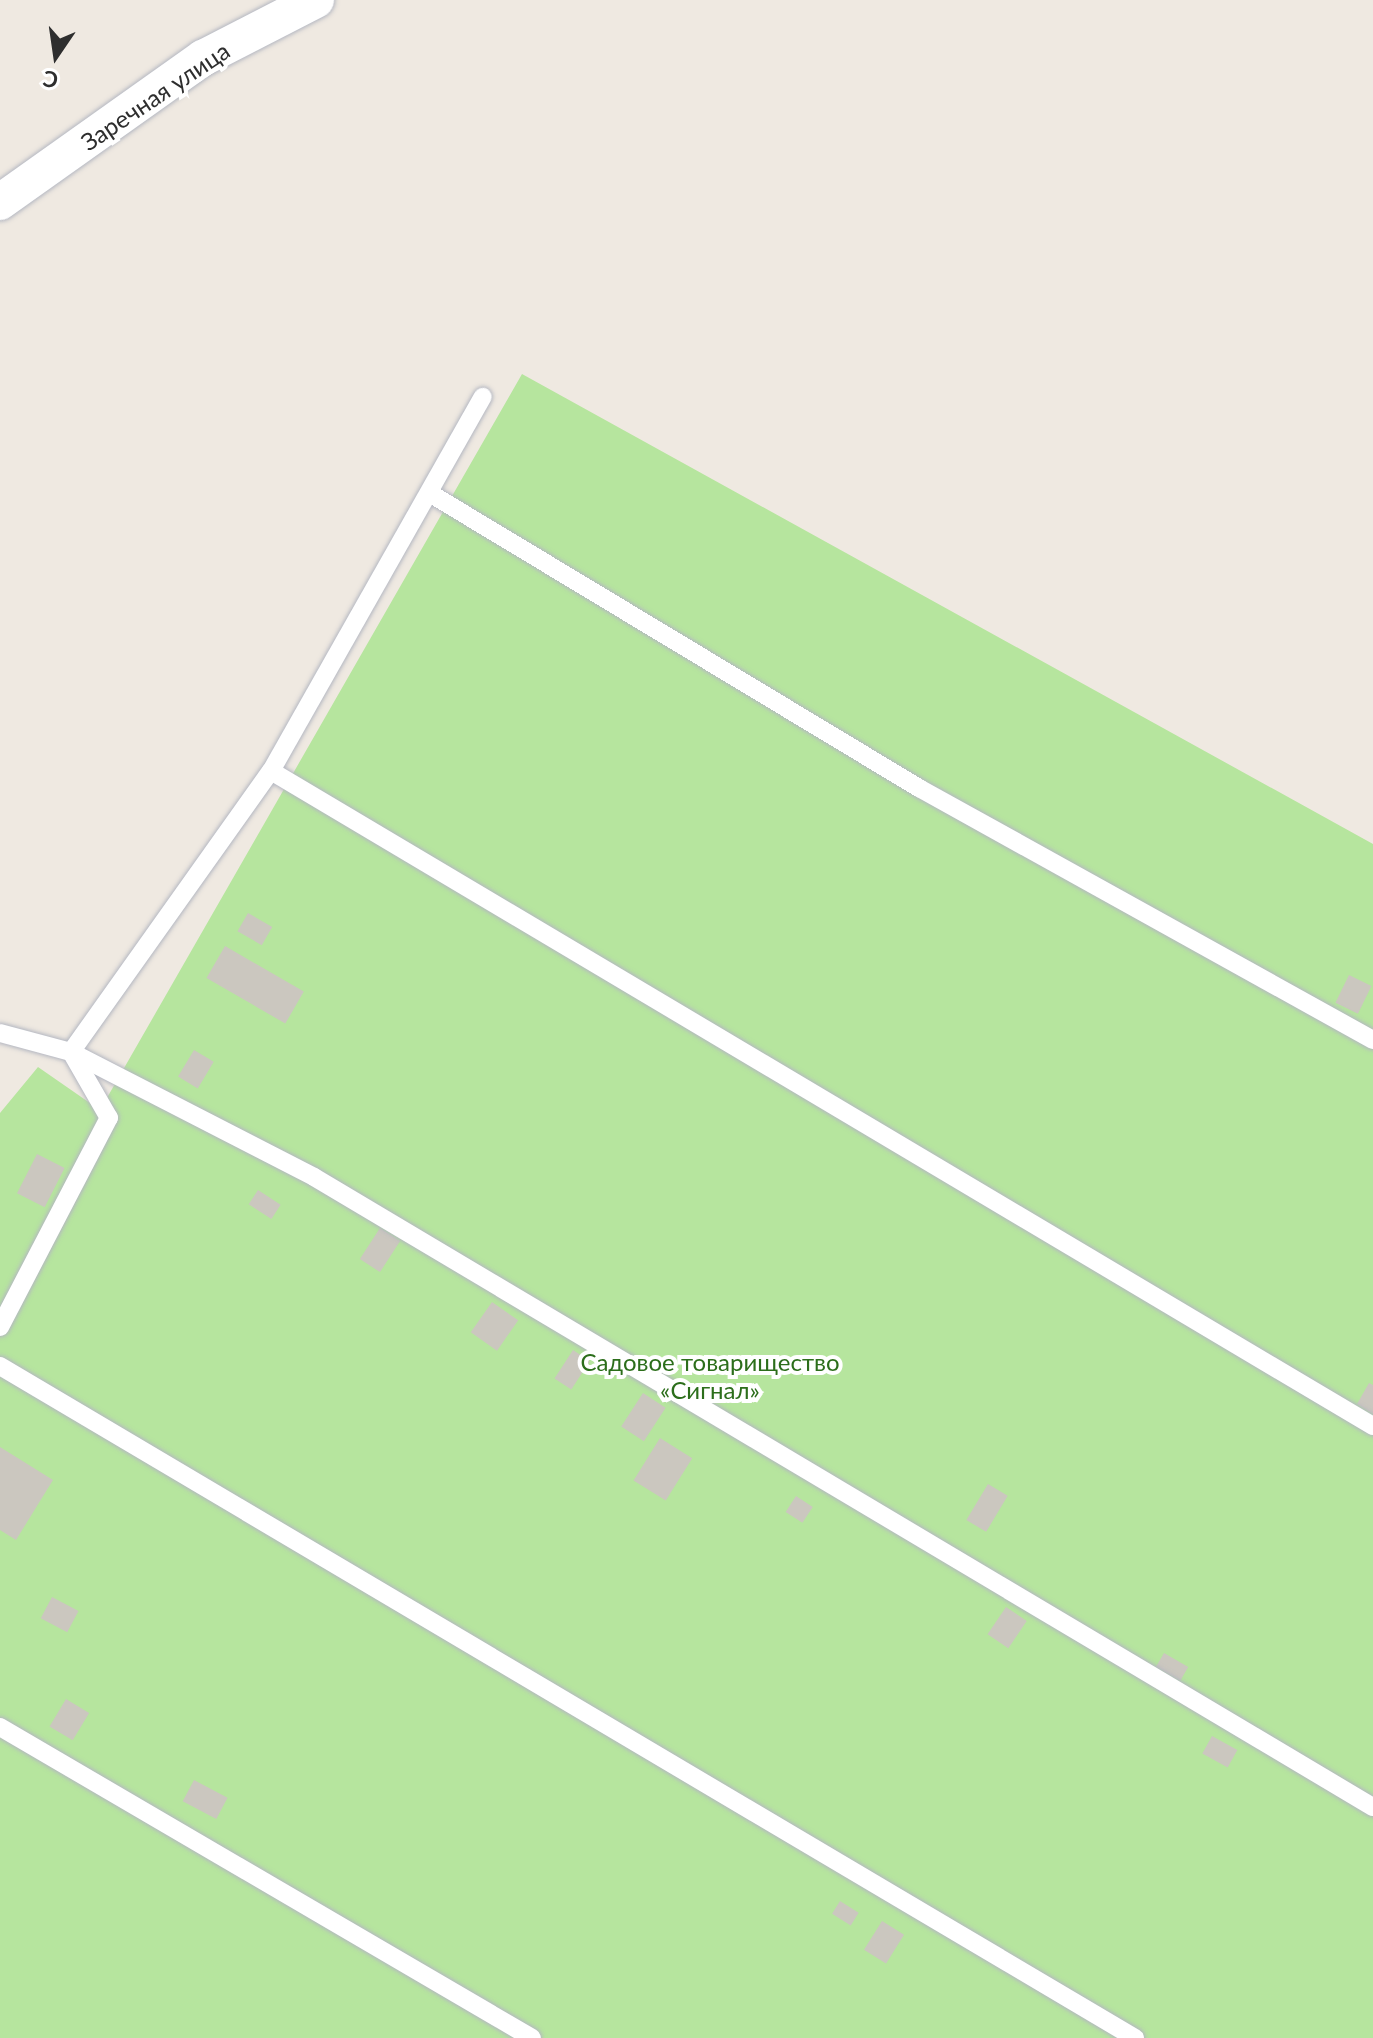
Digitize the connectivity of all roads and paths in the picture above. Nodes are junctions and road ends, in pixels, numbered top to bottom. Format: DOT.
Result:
graph roads {
  1 [pos="316,0"];
  2 [pos="0,202"];
  3 [pos="483,397"];
  4 [pos="431,494"];
  5 [pos="271,771"];
  6 [pos="0,1033"];
  7 [pos="1373,1040"];
  8 [pos="71,1052"];
  9 [pos="0,1327"];
  10 [pos="0,1366"];
  11 [pos="1373,1426"];
  12 [pos="0,1727"];
  13 [pos="1373,1807"];
  14 [pos="532,2038"];
  15 [pos="1135,2038"];
  1 -- 2 [label="street, Заречная улица"];
  3 -- 4 [label="lane"];
  4 -- 5 [label="lane"];
  4 -- 7 [label="lane"];
  5 -- 8 [label="lane"];
  5 -- 11 [label="lane"];
  6 -- 8 [label="lane"];
  8 -- 9 [label="lane"];
  8 -- 13 [label="lane"];
  10 -- 15 [label="lane"];
  12 -- 14 [label="lane"];
}
